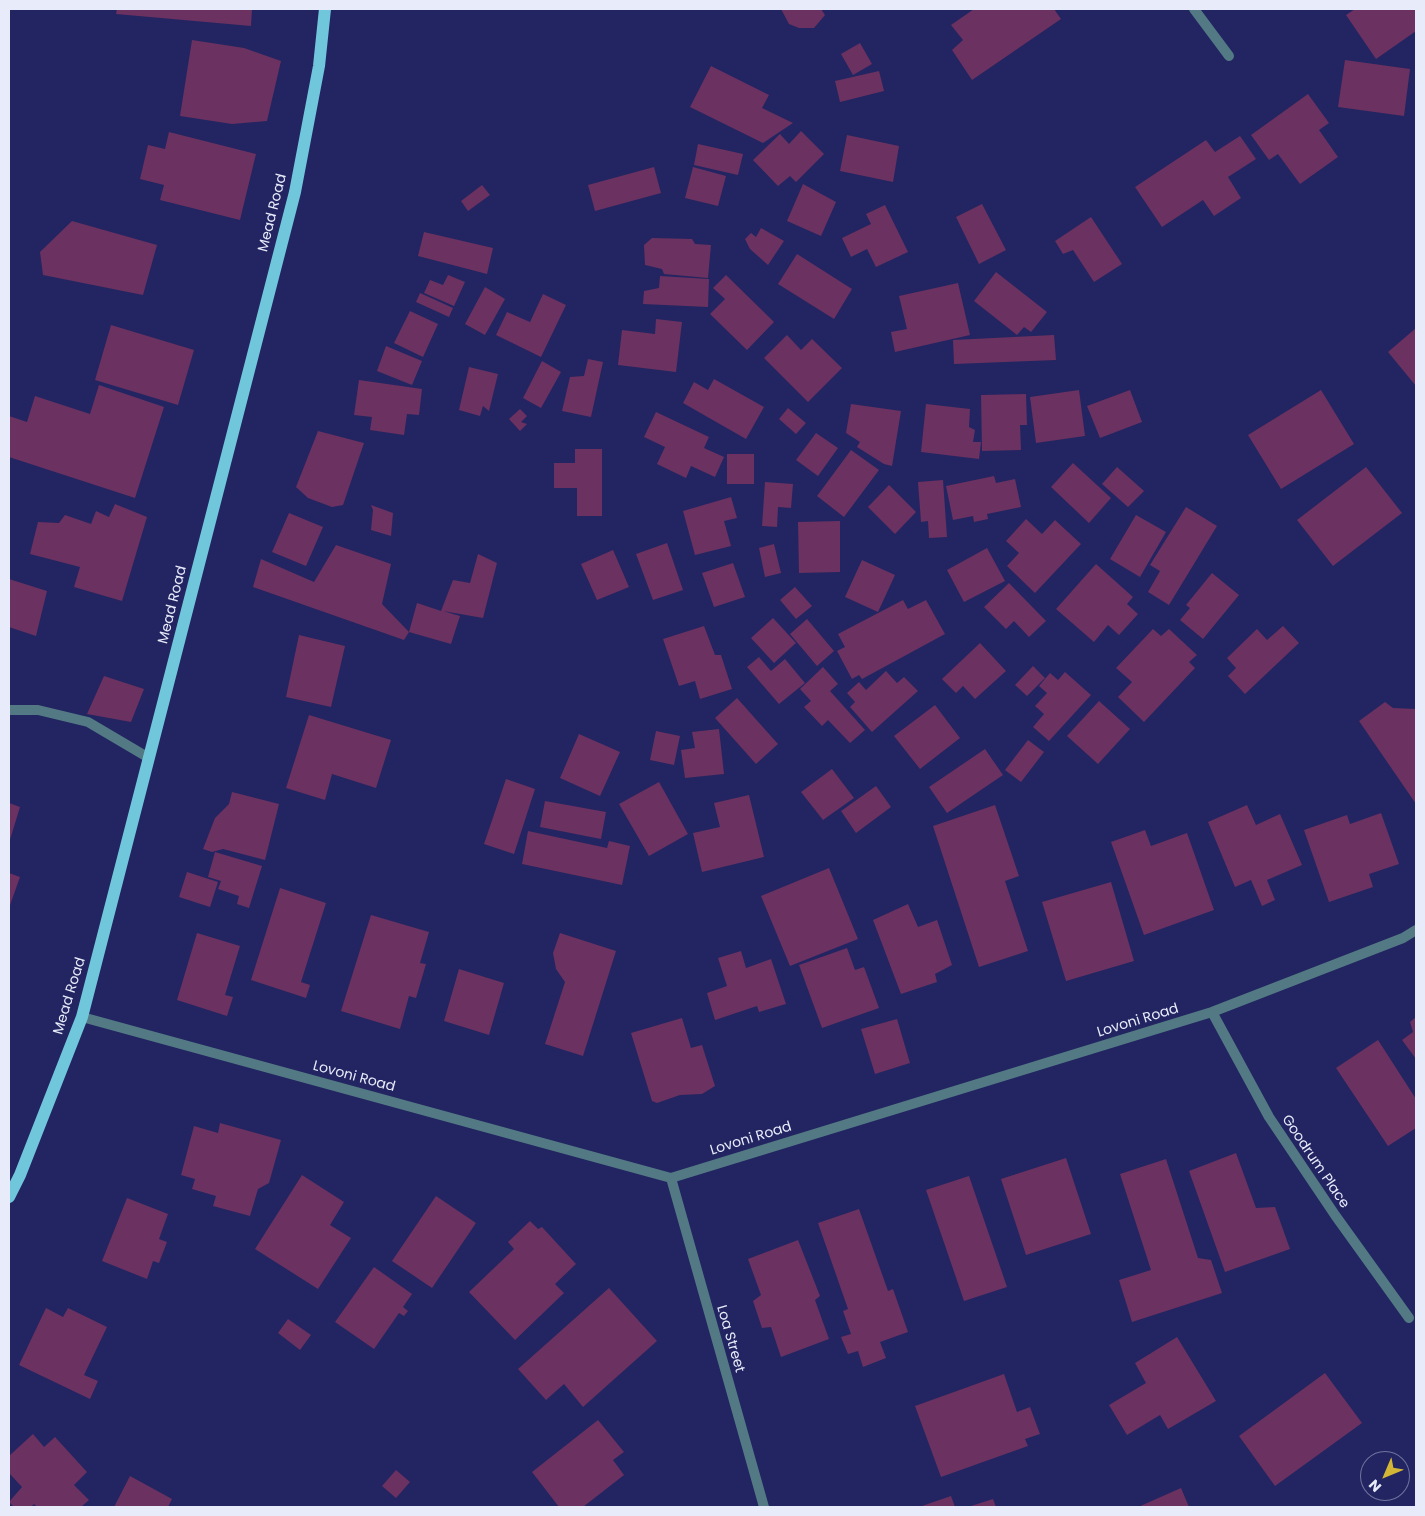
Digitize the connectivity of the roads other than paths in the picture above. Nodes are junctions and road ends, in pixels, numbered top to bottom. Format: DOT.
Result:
graph roads {
  1 [pos="325,9"];
  2 [pos="1194,9"];
  3 [pos="1229,56"];
  4 [pos="9,710"];
  5 [pos="149,758"];
  6 [pos="1416,930"];
  7 [pos="1212,1012"];
  8 [pos="82,1017"];
  9 [pos="671,1178"];
  10 [pos="9,1197"];
  11 [pos="1409,1318"];
  12 [pos="764,1507"];
  1 -- 5 [label="main road, Mead Road"];
  2 -- 3 [label="street"];
  4 -- 5 [label="street"];
  5 -- 8 [label="main road, Mead Road"];
  6 -- 7 [label="street, Lovoni Road"];
  7 -- 9 [label="street, Lovoni Road"];
  7 -- 11 [label="street, Goodrum Place"];
  8 -- 9 [label="street, Lovoni Road"];
  8 -- 10 [label="main road, Mead Road"];
  9 -- 12 [label="street, Loa Street"];
}
